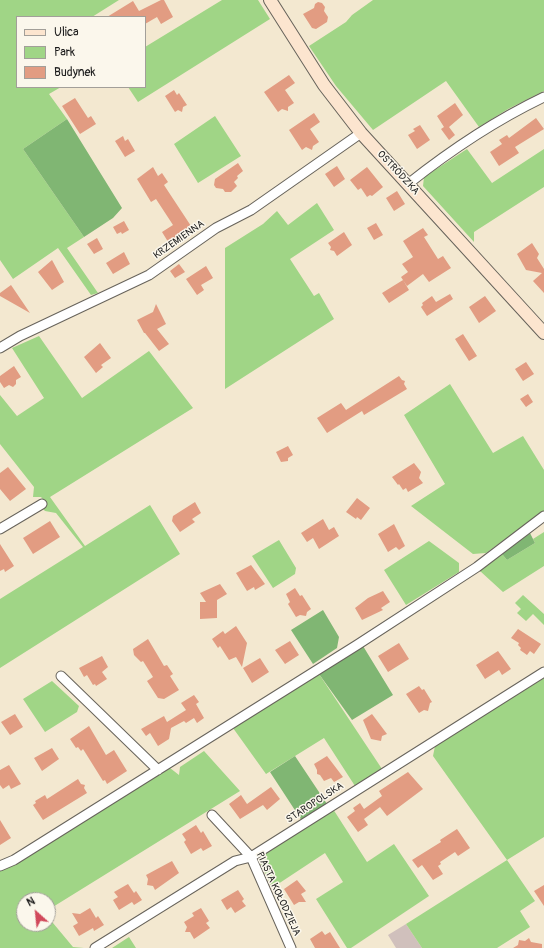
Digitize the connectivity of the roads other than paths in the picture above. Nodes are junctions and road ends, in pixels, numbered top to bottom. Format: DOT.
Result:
graph roads {
  1 [pos="270,0"];
  2 [pos="544,97"];
  3 [pos="361,133"];
  4 [pos="408,184"];
  5 [pos="544,333"];
  6 [pos="0,348"];
  7 [pos="42,504"];
  8 [pos="544,516"];
  9 [pos="0,529"];
  10 [pos="544,672"];
  11 [pos="61,676"];
  12 [pos="158,770"];
  13 [pos="212,815"];
  14 [pos="251,857"];
  15 [pos="0,866"];
  16 [pos="95,948"];
  17 [pos="291,948"];
  1 -- 3 [label="street, OSTRÓDZKA"];
  2 -- 4 [label="street"];
  3 -- 4 [label="street, OSTRÓDZKA"];
  3 -- 6 [label="street, KRZEMIENNA"];
  4 -- 5 [label="street, OSTRÓDZKA"];
  7 -- 9 [label="street"];
  8 -- 12 [label="street"];
  10 -- 14 [label="street, STAROPOLSKA"];
  11 -- 12 [label="street"];
  12 -- 15 [label="street"];
  13 -- 14 [label="street, PIASTA KOŁODZIEJA"];
  14 -- 16 [label="street, STAROPOLSKA"];
  14 -- 17 [label="street, PIASTA KOŁODZIEJA"];
}
